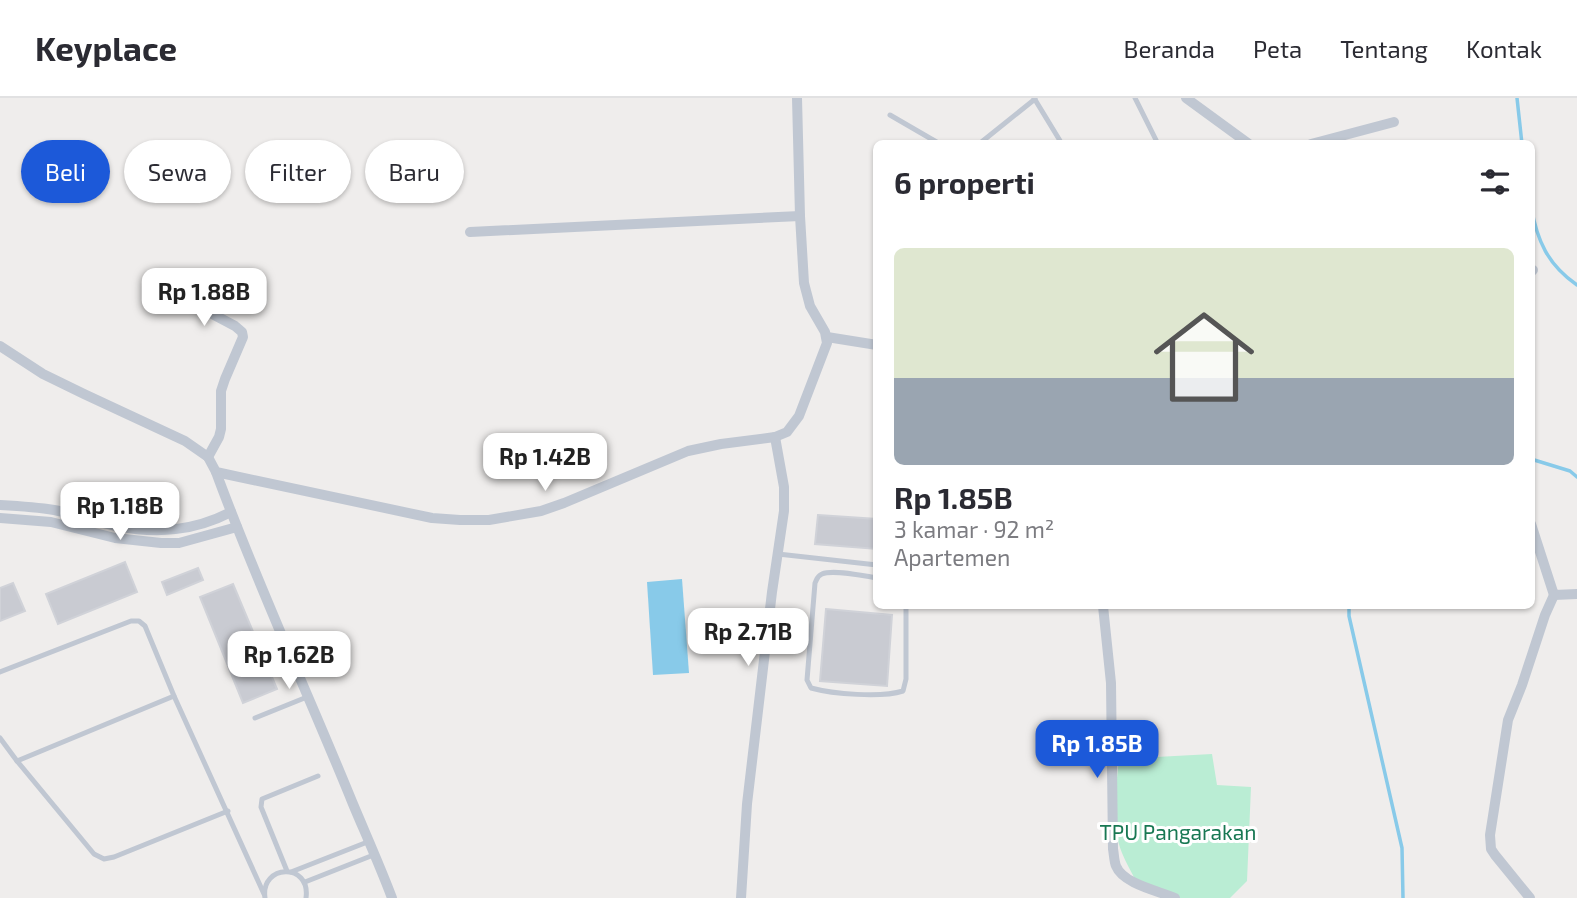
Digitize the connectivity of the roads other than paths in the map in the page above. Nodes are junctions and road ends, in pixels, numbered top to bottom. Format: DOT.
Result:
graph roads {
  1 [pos="797,98"];
  2 [pos="1035,98"];
  3 [pos="1135,98"];
  4 [pos="1186,98"];
  5 [pos="890,115"];
  6 [pos="1394,122"];
  7 [pos="933,140"];
  8 [pos="984,140"];
  9 [pos="1060,140"];
  10 [pos="1156,140"];
  11 [pos="1244,140"];
  12 [pos="1326,140"];
  13 [pos="800,216"];
  14 [pos="470,232"];
  15 [pos="186,300"];
  16 [pos="827,337"];
  17 [pos="873,344"];
  18 [pos="0,346"];
  19 [pos="775,438"];
  20 [pos="208,457"];
  21 [pos="216,472"];
  22 [pos="0,505"];
  23 [pos="53,510"];
  24 [pos="231,512"];
  25 [pos="0,518"];
  26 [pos="51,522"];
  27 [pos="237,527"];
  28 [pos="1535,537"];
  29 [pos="778,554"];
  30 [pos="873,565"];
  31 [pos="873,577"];
  32 [pos="1577,594"];
  33 [pos="1554,595"];
  34 [pos="906,609"];
  35 [pos="1103,609"];
  36 [pos="0,672"];
  37 [pos="174,696"];
  38 [pos="309,696"];
  39 [pos="255,718"];
  40 [pos="0,738"];
  41 [pos="18,761"];
  42 [pos="318,776"];
  43 [pos="228,811"];
  44 [pos="370,841"];
  45 [pos="376,855"];
  46 [pos="289,871"];
  47 [pos="305,882"];
  48 [pos="265,896"];
  49 [pos="306,898"];
  50 [pos="392,898"];
  51 [pos="741,898"];
  52 [pos="1175,898"];
  53 [pos="1530,898"];
  1 -- 13 [label="street"];
  2 -- 8 [label="lane"];
  2 -- 9 [label="lane"];
  3 -- 10 [label="lane"];
  4 -- 11 [label="street"];
  5 -- 7 [label="lane"];
  6 -- 12 [label="street"];
  13 -- 14 [label="street"];
  13 -- 16 [label="street"];
  15 -- 20 [label="street"];
  16 -- 17 [label="street"];
  16 -- 19 [label="street"];
  18 -- 20 [label="street"];
  19 -- 21 [label="street"];
  19 -- 29 [label="street"];
  20 -- 21 [label="street"];
  21 -- 24 [label="street"];
  22 -- 23 [label="street"];
  23 -- 24 [label="street"];
  23 -- 26 [label="street"];
  24 -- 27 [label="street"];
  25 -- 26 [label="street"];
  26 -- 27 [label="street"];
  27 -- 38 [label="street"];
  28 -- 33 [label="street"];
  29 -- 30 [label="lane"];
  29 -- 51 [label="street"];
  31 -- 34 [label="lane"];
  32 -- 33 [label="street"];
  33 -- 53 [label="street"];
  35 -- 52 [label="street"];
  36 -- 37 [label="lane"];
  37 -- 41 [label="lane"];
  37 -- 43 [label="lane"];
  38 -- 39 [label="lane"];
  38 -- 44 [label="street"];
  40 -- 41 [label="lane"];
  41 -- 43 [label="lane"];
  42 -- 46 [label="lane"];
  43 -- 48 [label="lane"];
  44 -- 45 [label="street"];
  44 -- 46 [label="lane"];
  45 -- 47 [label="lane"];
  45 -- 50 [label="street"];
  46 -- 47 [label="lane"];
  46 -- 48 [label="lane"];
  47 -- 49 [label="lane"];
}
